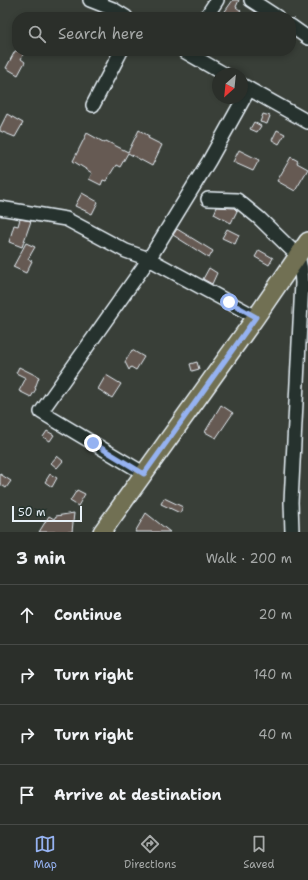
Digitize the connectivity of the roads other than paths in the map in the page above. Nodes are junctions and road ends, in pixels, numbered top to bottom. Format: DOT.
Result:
graph roads {
  1 [pos="90,0"];
  2 [pos="217,0"];
  3 [pos="251,0"];
  4 [pos="116,4"];
  5 [pos="122,12"];
  6 [pos="209,12"];
  7 [pos="269,12"];
  8 [pos="296,30"];
  9 [pos="308,38"];
  10 [pos="118,56"];
  11 [pos="193,56"];
  12 [pos="214,68"];
  13 [pos="248,88"];
  14 [pos="238,104"];
  15 [pos="93,105"];
  16 [pos="308,122"];
  17 [pos="208,199"];
  18 [pos="0,208"];
  19 [pos="308,241"];
  20 [pos="298,256"];
  21 [pos="149,259"];
  22 [pos="256,317"];
  23 [pos="144,474"];
  24 [pos="102,532"];
  25 [pos="292,532"];
  1 -- 4 [label="street"];
  2 -- 6 [label="street"];
  3 -- 7 [label="street"];
  4 -- 5 [label="street"];
  8 -- 9 [label="street"];
  10 -- 15 [label="street"];
  11 -- 12 [label="street"];
  13 -- 16 [label="street"];
  14 -- 21 [label="street"];
  17 -- 20 [label="street"];
  18 -- 21 [label="street"];
  19 -- 20 [label="main road"];
  20 -- 22 [label="main road"];
  20 -- 25 [label="street"];
  21 -- 22 [label="street"];
  21 -- 23 [label="street"];
  22 -- 23 [label="main road"];
  23 -- 24 [label="main road"];
}
